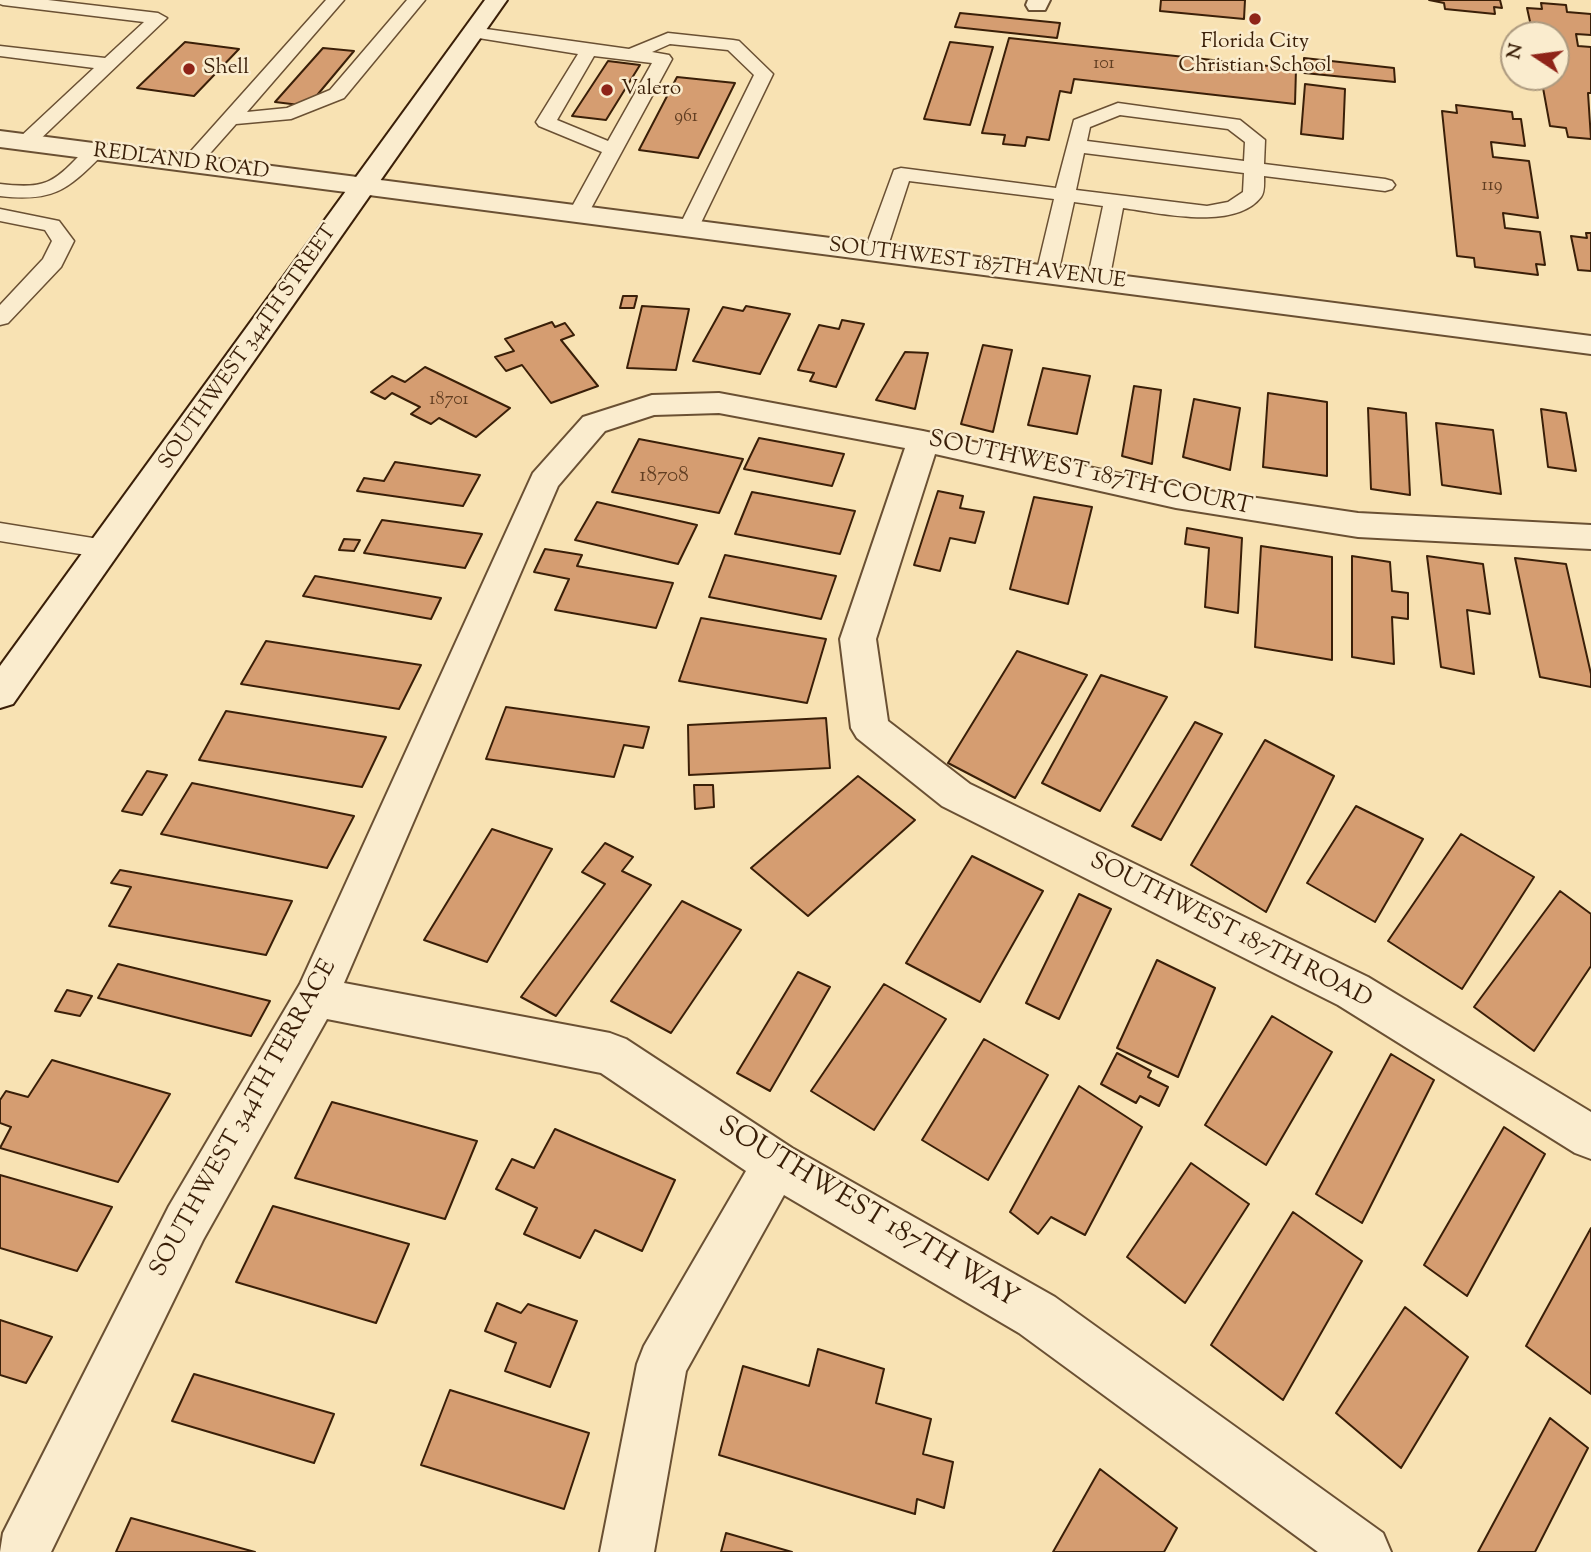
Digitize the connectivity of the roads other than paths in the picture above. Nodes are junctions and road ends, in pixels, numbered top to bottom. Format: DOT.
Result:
graph roads {
  1 [pos="3,0"];
  2 [pos="335,0"];
  3 [pos="416,0"];
  4 [pos="496,0"];
  5 [pos="472,32"];
  6 [pos="589,50"];
  7 [pos="0,51"];
  8 [pos="632,55"];
  9 [pos="109,64"];
  10 [pos="230,119"];
  11 [pos="0,139"];
  12 [pos="26,142"];
  13 [pos="1077,146"];
  14 [pos="613,150"];
  15 [pos="95,151"];
  16 [pos="190,164"];
  17 [pos="1254,169"];
  18 [pos="1384,185"];
  19 [pos="362,186"];
  20 [pos="0,190"];
  21 [pos="1067,194"];
  22 [pos="1114,201"];
  23 [pos="578,214"];
  24 [pos="0,215"];
  25 [pos="688,229"];
  26 [pos="875,252"];
  27 [pos="1047,274"];
  28 [pos="1098,281"];
  29 [pos="0,318"];
  30 [pos="1591,345"];
  31 [pos="594,424"];
  32 [pos="923,441"];
  33 [pos="0,532"];
  34 [pos="1591,537"];
  35 [pos="105,549"];
  36 [pos="0,694"];
  37 [pos="316,997"];
  38 [pos="1591,1137"];
  39 [pos="776,1164"];
  40 [pos="22,1552"];
  41 [pos="627,1552"];
  42 [pos="1364,1552"];
  1 -- 9 [label="lane"];
  2 -- 10 [label="lane"];
  3 -- 10 [label="lane"];
  4 -- 5 [label="street, SOUTHWEST 344TH STREET"];
  5 -- 6 [label="lane"];
  5 -- 19 [label="street, SOUTHWEST 344TH STREET"];
  6 -- 8 [label="lane"];
  6 -- 14 [label="lane"];
  7 -- 9 [label="lane"];
  8 -- 14 [label="lane"];
  8 -- 25 [label="lane"];
  9 -- 12 [label="lane"];
  10 -- 16 [label="lane"];
  11 -- 12 [label="street, REDLAND ROAD"];
  12 -- 15 [label="street, REDLAND ROAD"];
  13 -- 17 [label="lane"];
  13 -- 17 [label="lane"];
  13 -- 21 [label="lane"];
  14 -- 23 [label="lane"];
  15 -- 16 [label="street, REDLAND ROAD"];
  15 -- 20 [label="lane"];
  16 -- 19 [label="street, REDLAND ROAD"];
  17 -- 18 [label="lane"];
  17 -- 22 [label="lane"];
  19 -- 23 [label="street, SOUTHWEST 187TH AVENUE"];
  19 -- 35 [label="street, SOUTHWEST 344TH STREET"];
  21 -- 22 [label="lane"];
  21 -- 26 [label="lane"];
  21 -- 27 [label="lane"];
  22 -- 28 [label="lane"];
  23 -- 25 [label="street, SOUTHWEST 187TH AVENUE"];
  24 -- 29 [label="lane"];
  25 -- 26 [label="street, SOUTHWEST 187TH AVENUE"];
  26 -- 27 [label="street, SOUTHWEST 187TH AVENUE"];
  27 -- 28 [label="street, SOUTHWEST 187TH AVENUE"];
  28 -- 30 [label="street, SOUTHWEST 187TH AVENUE"];
  31 -- 32 [label="street, SOUTHWEST 187TH COURT"];
  31 -- 37 [label="street, SOUTHWEST 344TH TERRACE"];
  32 -- 34 [label="street, SOUTHWEST 187TH COURT"];
  32 -- 38 [label="street, SOUTHWEST 187TH ROAD"];
  33 -- 35 [label="lane"];
  35 -- 36 [label="street, SOUTHWEST 344TH STREET"];
  37 -- 39 [label="street, SOUTHWEST 187TH WAY"];
  37 -- 40 [label="street, SOUTHWEST 344TH TERRACE"];
  39 -- 41 [label="street"];
  39 -- 42 [label="street, SOUTHWEST 187TH WAY"];
}
